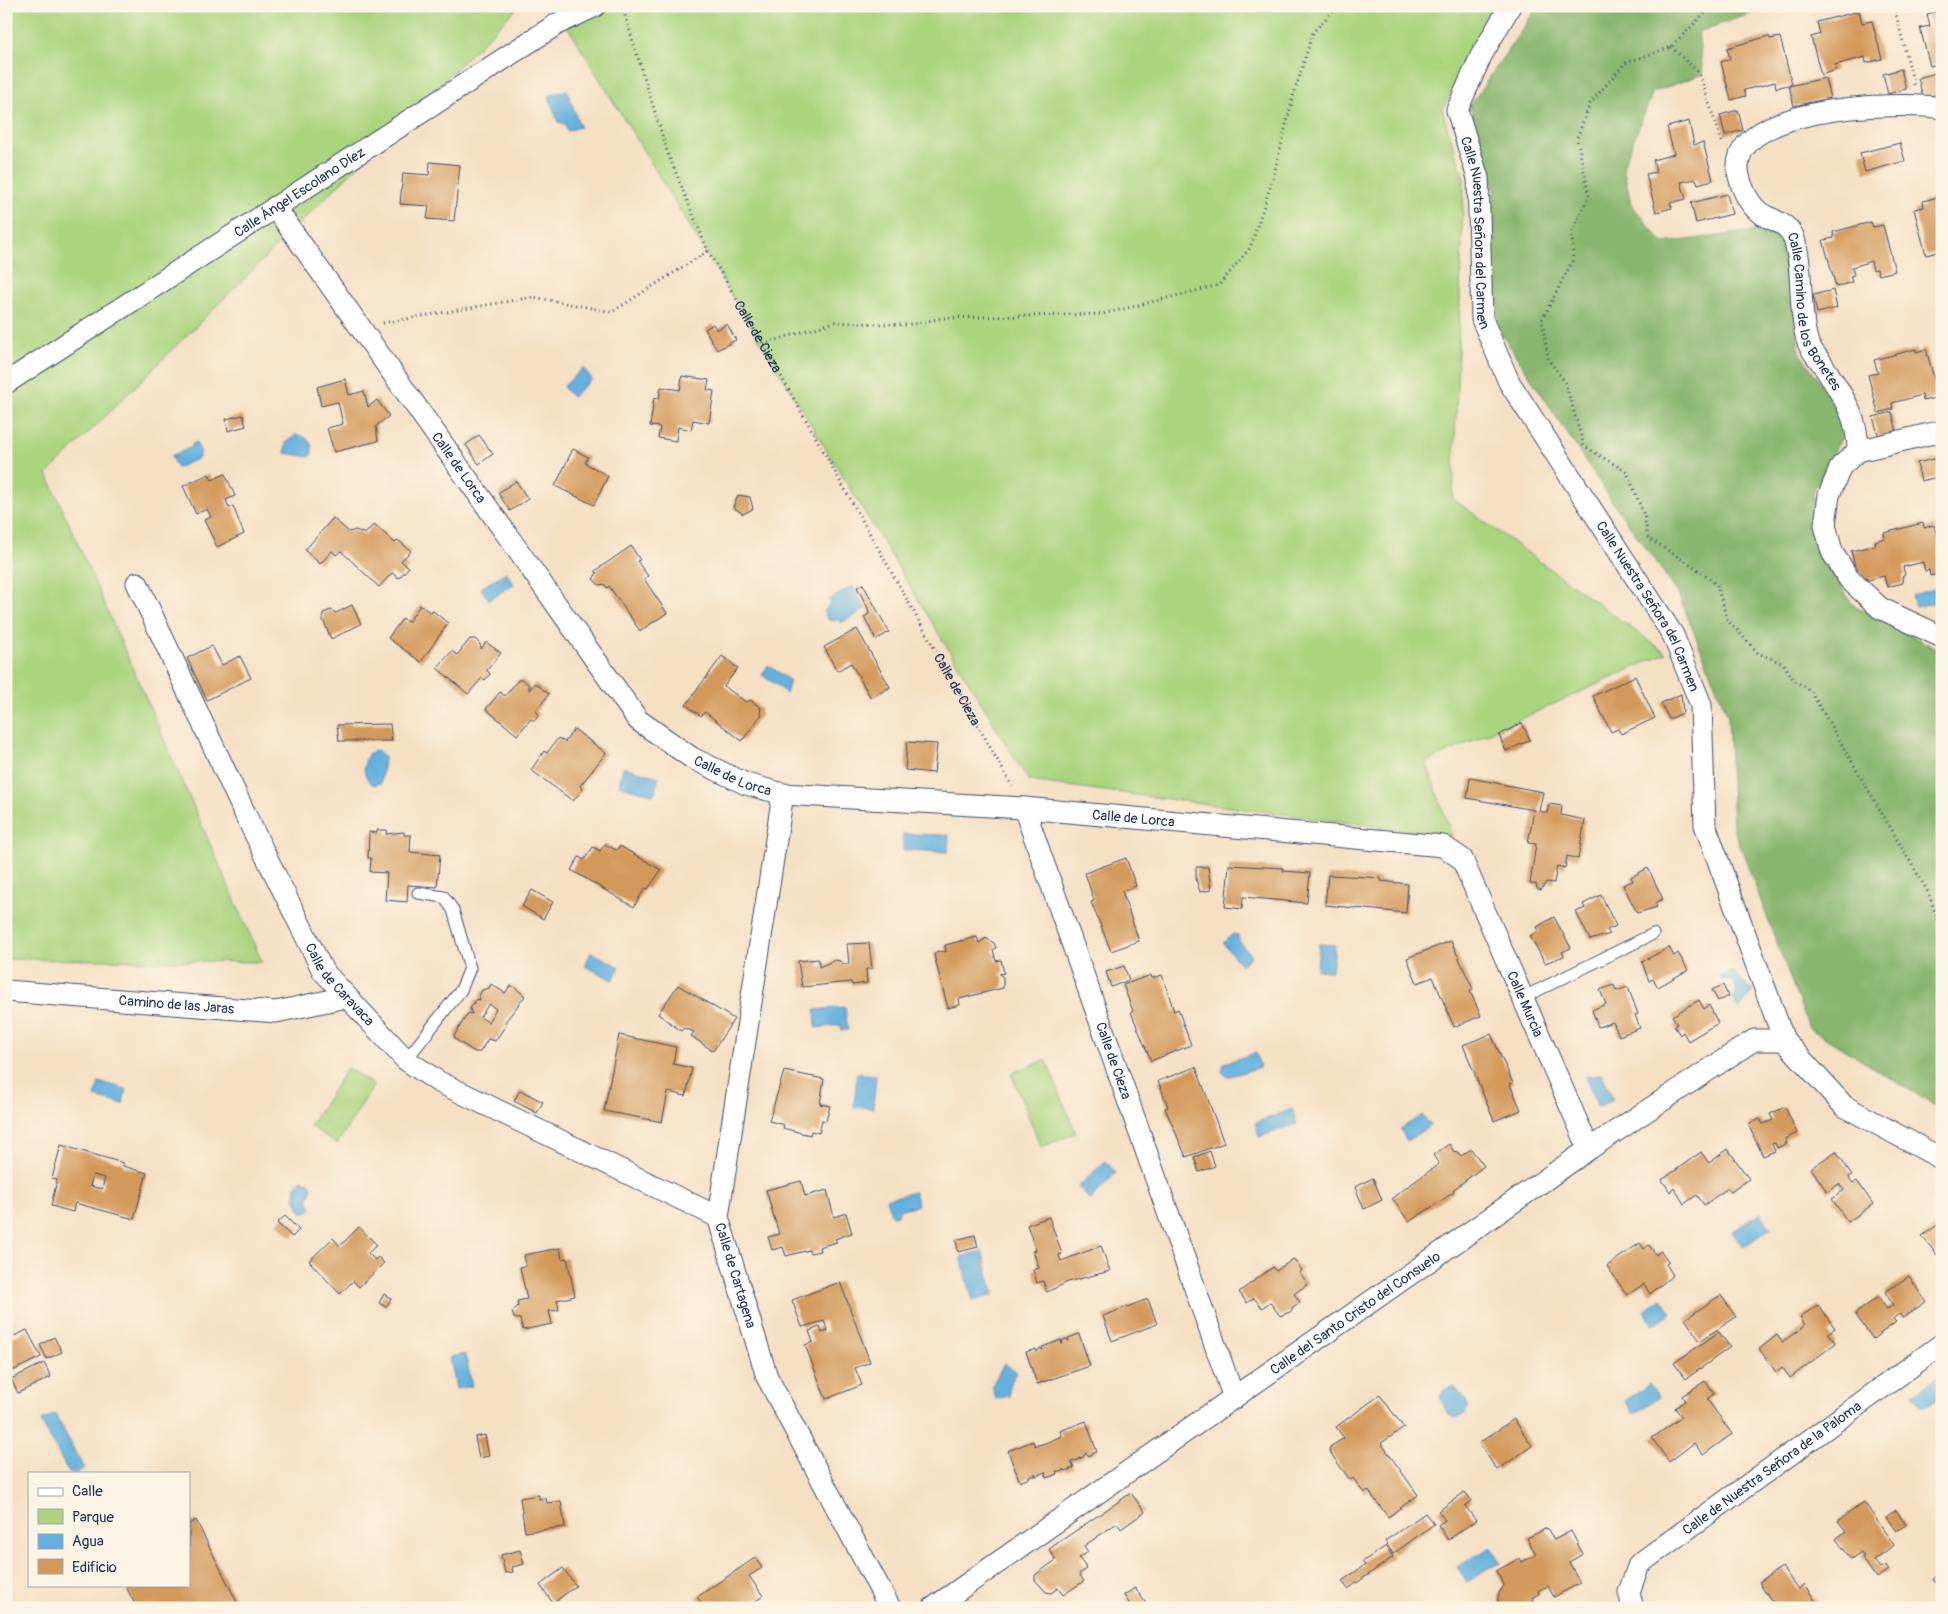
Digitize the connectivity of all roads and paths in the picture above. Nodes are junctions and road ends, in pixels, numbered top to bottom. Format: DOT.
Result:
graph roads {
  1 [pos="595,6"];
  2 [pos="622,6"];
  3 [pos="1338,6"];
  4 [pos="1510,6"];
  5 [pos="1712,6"];
  6 [pos="1894,6"];
  7 [pos="1671,47"];
  8 [pos="1919,105"];
  9 [pos="1942,108"];
  10 [pos="1740,159"];
  11 [pos="276,207"];
  12 [pos="708,251"];
  13 [pos="359,328"];
  14 [pos="763,344"];
  15 [pos="6,383"];
  16 [pos="1942,431"];
  17 [pos="1858,451"];
  18 [pos="137,583"];
  19 [pos="1942,638"];
  20 [pos="783,794"];
  21 [pos="1024,808"];
  22 [pos="1462,859"];
  23 [pos="418,892"];
  24 [pos="1942,924"];
  25 [pos="1653,934"];
  26 [pos="6,991"];
  27 [pos="346,997"];
  28 [pos="1522,998"];
  29 [pos="1784,1040"];
  30 [pos="406,1060"];
  31 [pos="1588,1149"];
  32 [pos="1942,1159"];
  33 [pos="718,1217"];
  34 [pos="1942,1344"];
  35 [pos="1234,1398"];
  36 [pos="890,1608"];
  37 [pos="933,1608"];
  38 [pos="1633,1608"];
  1 -- 11 [label="street, Calle Ángel Escolano Díez"];
  2 -- 12 [label="path, Calle de Cieza"];
  3 -- 14 [label="path"];
  4 -- 29 [label="street, Calle Nuestra Señora del Carmen"];
  5 -- 7 [label="path"];
  6 -- 8 [label="path"];
  7 -- 10 [label="path"];
  7 -- 24 [label="path"];
  8 -- 9 [label="street"];
  8 -- 10 [label="street"];
  10 -- 17 [label="street, Calle Camino de los Bonetes"];
  11 -- 13 [label="street, Calle de Lorca"];
  11 -- 15 [label="street, Calle Ángel Escolano Díez"];
  12 -- 13 [label="path"];
  12 -- 14 [label="path, Calle de Cieza"];
  13 -- 20 [label="street, Calle de Lorca"];
  14 -- 21 [label="path, Calle de Cieza"];
  16 -- 17 [label="street"];
  17 -- 19 [label="street"];
  18 -- 27 [label="street, Calle de Caravaca"];
  20 -- 21 [label="street, Calle de Lorca"];
  20 -- 33 [label="street, Calle de Cartagena"];
  21 -- 22 [label="street, Calle de Lorca"];
  21 -- 35 [label="street, Calle de Cieza"];
  22 -- 28 [label="street, Calle Murcia"];
  23 -- 30 [label="lane"];
  25 -- 28 [label="lane"];
  26 -- 27 [label="street, Camino de las Jaras"];
  27 -- 30 [label="street, Calle de Caravaca"];
  28 -- 31 [label="street, Calle Murcia"];
  29 -- 31 [label="street, Calle del Santo Cristo del Consuelo"];
  29 -- 32 [label="street, Calle Nuestra Señora del Carmen"];
  30 -- 33 [label="street, Calle de Caravaca"];
  31 -- 35 [label="street, Calle del Santo Cristo del Consuelo"];
  33 -- 36 [label="street, Calle de Cartagena"];
  34 -- 38 [label="street, Calle de Nuestra Señora de la Paloma"];
  35 -- 37 [label="street, Calle del Santo Cristo del Consuelo"];
}
